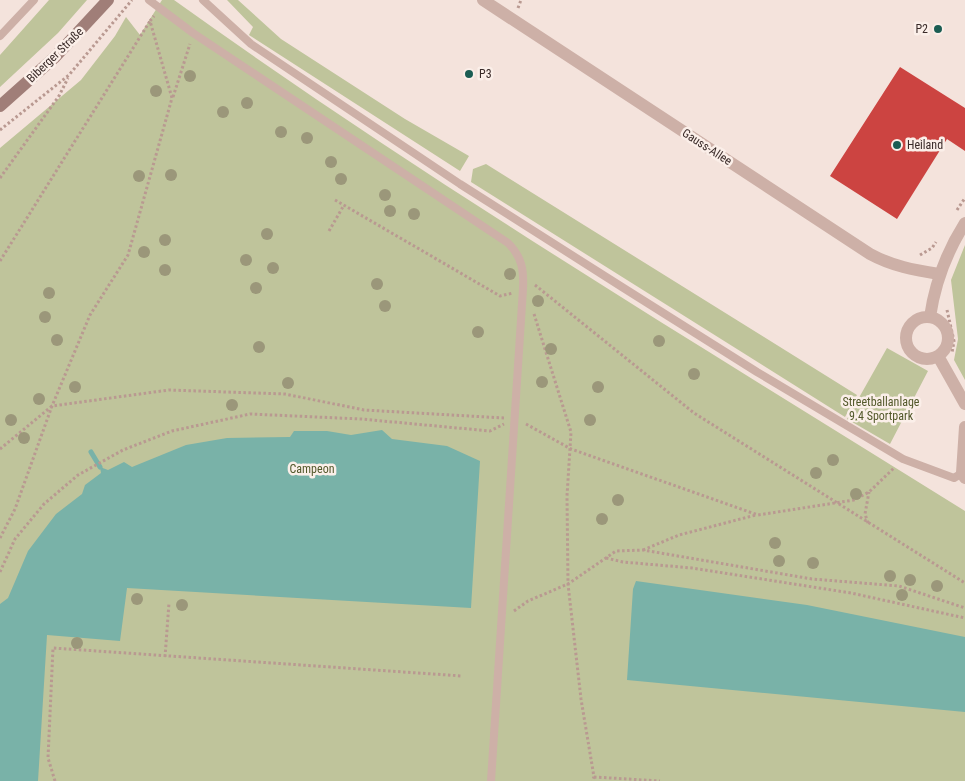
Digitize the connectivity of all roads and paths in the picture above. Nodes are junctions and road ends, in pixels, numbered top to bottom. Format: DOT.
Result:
graph roads {
  1 [pos="34,0"];
  2 [pos="108,0"];
  3 [pos="132,0"];
  4 [pos="149,0"];
  5 [pos="203,0"];
  6 [pos="482,0"];
  7 [pos="159,7"];
  8 [pos="150,21"];
  9 [pos="193,33"];
  10 [pos="0,36"];
  11 [pos="69,75"];
  12 [pos="172,98"];
  13 [pos="0,106"];
  14 [pos="0,130"];
  15 [pos="0,178"];
  16 [pos="335,200"];
  17 [pos="344,205"];
  18 [pos="965,224"];
  19 [pos="329,231"];
  20 [pos="0,261"];
  21 [pos="939,274"];
  22 [pos="524,276"];
  23 [pos="523,290"];
  24 [pos="946,302"];
  25 [pos="930,317"];
  26 [pos="938,356"];
  27 [pos="951,361"];
  28 [pos="965,404"];
  29 [pos="52,406"];
  30 [pos="516,418"];
  31 [pos="965,426"];
  32 [pos="0,449"];
  33 [pos="571,449"];
  34 [pos="903,459"];
  35 [pos="964,476"];
  36 [pos="869,492"];
  37 [pos="837,504"];
  38 [pos="758,514"];
  39 [pos="868,523"];
  40 [pos="0,538"];
  41 [pos="642,550"];
  42 [pos="606,558"];
  43 [pos="0,572"];
  44 [pos="965,583"];
  45 [pos="568,584"];
  46 [pos="169,603"];
  47 [pos="965,608"];
  48 [pos="503,618"];
  49 [pos="965,618"];
  50 [pos="165,657"];
  51 [pos="462,676"];
  52 [pos="593,779"];
  53 [pos="55,781"];
  54 [pos="491,781"];
  55 [pos="660,781"];
  1 -- 10 [label="lane"];
  2 -- 13 [label="main road, Biberger Straße"];
  3 -- 11 [label="path"];
  4 -- 7 [label="lane"];
  5 -- 34 [label="lane"];
  6 -- 21 [label="street, Gauss-Allee"];
  7 -- 8 [label="path"];
  7 -- 9 [label="lane"];
  8 -- 12 [label="path"];
  8 -- 20 [label="path"];
  9 -- 12 [label="path"];
  9 -- 22 [label="lane"];
  11 -- 14 [label="path"];
  11 -- 15 [label="path"];
  12 -- 29 [label="path"];
  16 -- 17 [label="path"];
  17 -- 19 [label="path"];
  17 -- 23 [label="path"];
  18 -- 21 [label="street"];
  21 -- 25 [label="street"];
  22 -- 23 [label="lane"];
  22 -- 37 [label="path"];
  23 -- 30 [label="lane"];
  23 -- 33 [label="path"];
  24 -- 27 [label="path"];
  25 -- 26 [label="street"];
  25 -- 26 [label="street"];
  26 -- 28 [label="street"];
  29 -- 30 [label="path"];
  29 -- 32 [label="path"];
  29 -- 40 [label="path"];
  30 -- 33 [label="path"];
  30 -- 43 [label="path"];
  30 -- 48 [label="lane"];
  31 -- 35 [label="street"];
  33 -- 38 [label="path"];
  33 -- 45 [label="path"];
  34 -- 35 [label="lane"];
  34 -- 36 [label="path"];
  36 -- 37 [label="path"];
  36 -- 39 [label="path"];
  37 -- 38 [label="path"];
  37 -- 39 [label="path"];
  38 -- 41 [label="path"];
  39 -- 44 [label="path"];
  41 -- 42 [label="path"];
  41 -- 47 [label="path"];
  42 -- 45 [label="path"];
  42 -- 49 [label="path"];
  45 -- 48 [label="path"];
  45 -- 52 [label="path"];
  46 -- 50 [label="path"];
  48 -- 54 [label="lane"];
  50 -- 51 [label="path"];
  50 -- 53 [label="path"];
  52 -- 55 [label="path"];
}
